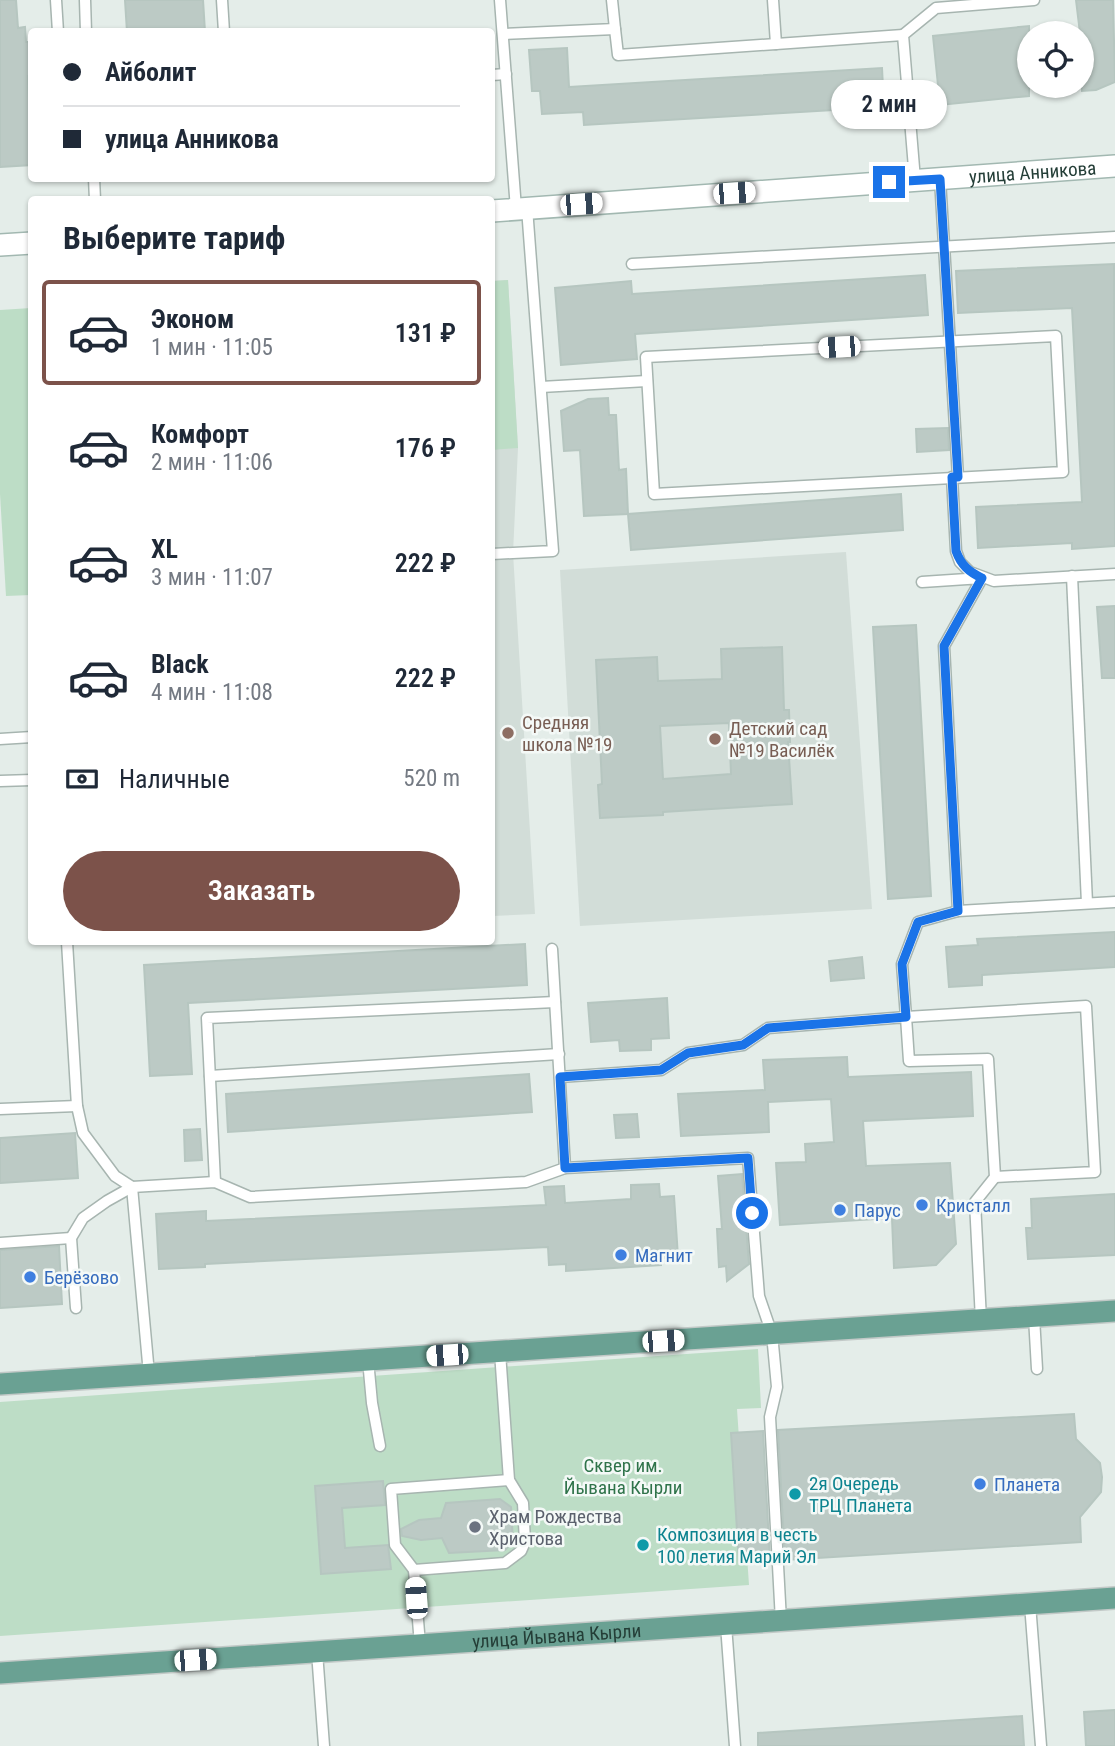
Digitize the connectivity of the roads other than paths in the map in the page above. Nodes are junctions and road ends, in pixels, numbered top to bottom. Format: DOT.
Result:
graph roads {
  1 [pos="56,0"];
  2 [pos="85,0"];
  3 [pos="222,0"];
  4 [pos="500,0"];
  5 [pos="612,0"];
  6 [pos="773,0"];
  7 [pos="1034,0"];
  8 [pos="935,4"];
  9 [pos="58,28"];
  10 [pos="86,28"];
  11 [pos="224,28"];
  12 [pos="615,29"];
  13 [pos="503,34"];
  14 [pos="904,35"];
  15 [pos="776,44"];
  16 [pos="506,74"];
  17 [pos="495,75"];
  18 [pos="1115,166"];
  19 [pos="940,179"];
  20 [pos="915,180"];
  21 [pos="522,208"];
  22 [pos="495,211"];
  23 [pos="1115,237"];
  24 [pos="28,243"];
  25 [pos="0,245"];
  26 [pos="944,247"];
  27 [pos="632,264"];
  28 [pos="950,341"];
  29 [pos="647,381"];
  30 [pos="541,387"];
  31 [pos="955,477"];
  32 [pos="495,554"];
  33 [pos="1115,574"];
  34 [pos="1072,576"];
  35 [pos="982,578"];
  36 [pos="922,582"];
  37 [pos="28,737"];
  38 [pos="0,739"];
  39 [pos="28,780"];
  40 [pos="0,781"];
  41 [pos="1115,902"];
  42 [pos="1087,903"];
  43 [pos="958,911"];
  44 [pos="67,945"];
  45 [pos="552,949"];
  46 [pos="555,1002"];
  47 [pos="906,1017"];
  48 [pos="559,1054"];
  49 [pos="210,1076"];
  50 [pos="560,1077"];
  51 [pos="77,1106"];
  52 [pos="0,1109"];
  53 [pos="565,1168"];
  54 [pos="995,1177"];
  55 [pos="215,1182"];
  56 [pos="132,1187"];
  57 [pos="71,1238"];
  58 [pos="0,1243"];
  59 [pos="76,1308"];
  60 [pos="1115,1311"];
  61 [pos="1034,1316"];
  62 [pos="981,1320"];
  63 [pos="772,1334"];
  64 [pos="500,1352"];
  65 [pos="368,1360"];
  66 [pos="1037,1369"];
  67 [pos="149,1375"];
  68 [pos="0,1384"];
  69 [pos="380,1446"];
  70 [pos="509,1480"];
  71 [pos="414,1570"];
  72 [pos="1115,1598"];
  73 [pos="1030,1604"];
  74 [pos="781,1621"];
  75 [pos="726,1625"];
  76 [pos="420,1645"];
  77 [pos="317,1652"];
  78 [pos="0,1674"];
  79 [pos="324,1746"];
  80 [pos="736,1746"];
  81 [pos="1041,1746"];
  1 -- 9 [label="lane"];
  2 -- 10 [label="lane"];
  3 -- 11 [label="lane"];
  4 -- 13 [label="lane"];
  5 -- 12 [label="lane"];
  6 -- 15 [label="lane"];
  7 -- 8 [label="lane"];
  8 -- 14 [label="lane"];
  12 -- 13 [label="lane"];
  12 -- 15 [label="lane"];
  13 -- 16 [label="lane"];
  14 -- 15 [label="lane"];
  14 -- 20 [label="lane"];
  16 -- 17 [label="lane"];
  16 -- 21 [label="lane"];
  18 -- 19 [label="street, улица Анникова"];
  19 -- 20 [label="street, улица Анникова"];
  19 -- 26 [label="lane"];
  20 -- 21 [label="street, улица Анникова"];
  21 -- 22 [label="street, улица Анникова"];
  21 -- 30 [label="lane"];
  23 -- 26 [label="lane"];
  24 -- 25 [label="street"];
  26 -- 27 [label="lane"];
  26 -- 28 [label="lane"];
  28 -- 29 [label="lane"];
  28 -- 31 [label="lane"];
  28 -- 31 [label="lane"];
  29 -- 30 [label="lane"];
  29 -- 31 [label="lane"];
  30 -- 32 [label="lane"];
  31 -- 35 [label="lane"];
  33 -- 34 [label="lane"];
  34 -- 35 [label="lane"];
  34 -- 42 [label="lane"];
  35 -- 36 [label="lane"];
  35 -- 43 [label="lane"];
  37 -- 38 [label="lane"];
  39 -- 40 [label="lane"];
  41 -- 42 [label="lane"];
  42 -- 43 [label="lane"];
  43 -- 47 [label="lane"];
  44 -- 51 [label="lane"];
  45 -- 46 [label="lane"];
  46 -- 48 [label="lane"];
  46 -- 49 [label="lane"];
  47 -- 50 [label="lane"];
  47 -- 54 [label="lane"];
  47 -- 54 [label="lane"];
  48 -- 49 [label="lane"];
  48 -- 50 [label="lane"];
  49 -- 55 [label="lane"];
  50 -- 53 [label="lane"];
  51 -- 52 [label="lane"];
  51 -- 56 [label="lane"];
  53 -- 55 [label="lane"];
  53 -- 63 [label="lane"];
  54 -- 62 [label="lane"];
  55 -- 56 [label="lane"];
  56 -- 57 [label="lane"];
  56 -- 67 [label="lane"];
  57 -- 58 [label="lane"];
  57 -- 59 [label="lane"];
  60 -- 61 [label="main road"];
  61 -- 62 [label="main road"];
  61 -- 66 [label="lane"];
  62 -- 63 [label="main road"];
  63 -- 64 [label="main road"];
  63 -- 74 [label="lane"];
  64 -- 65 [label="main road"];
  64 -- 70 [label="lane"];
  65 -- 67 [label="main road"];
  65 -- 69 [label="lane"];
  67 -- 68 [label="main road"];
  70 -- 71 [label="lane"];
  70 -- 71 [label="lane"];
  71 -- 76 [label="lane"];
  72 -- 73 [label="main road, улица Йывана Кырли"];
  73 -- 74 [label="main road, улица Йывана Кырли"];
  73 -- 81 [label="lane"];
  74 -- 75 [label="main road, улица Йывана Кырли"];
  75 -- 76 [label="main road, улица Йывана Кырли"];
  75 -- 80 [label="lane"];
  76 -- 77 [label="main road, улица Йывана Кырли"];
  77 -- 78 [label="main road, улица Йывана Кырли"];
  77 -- 79 [label="lane"];
}
